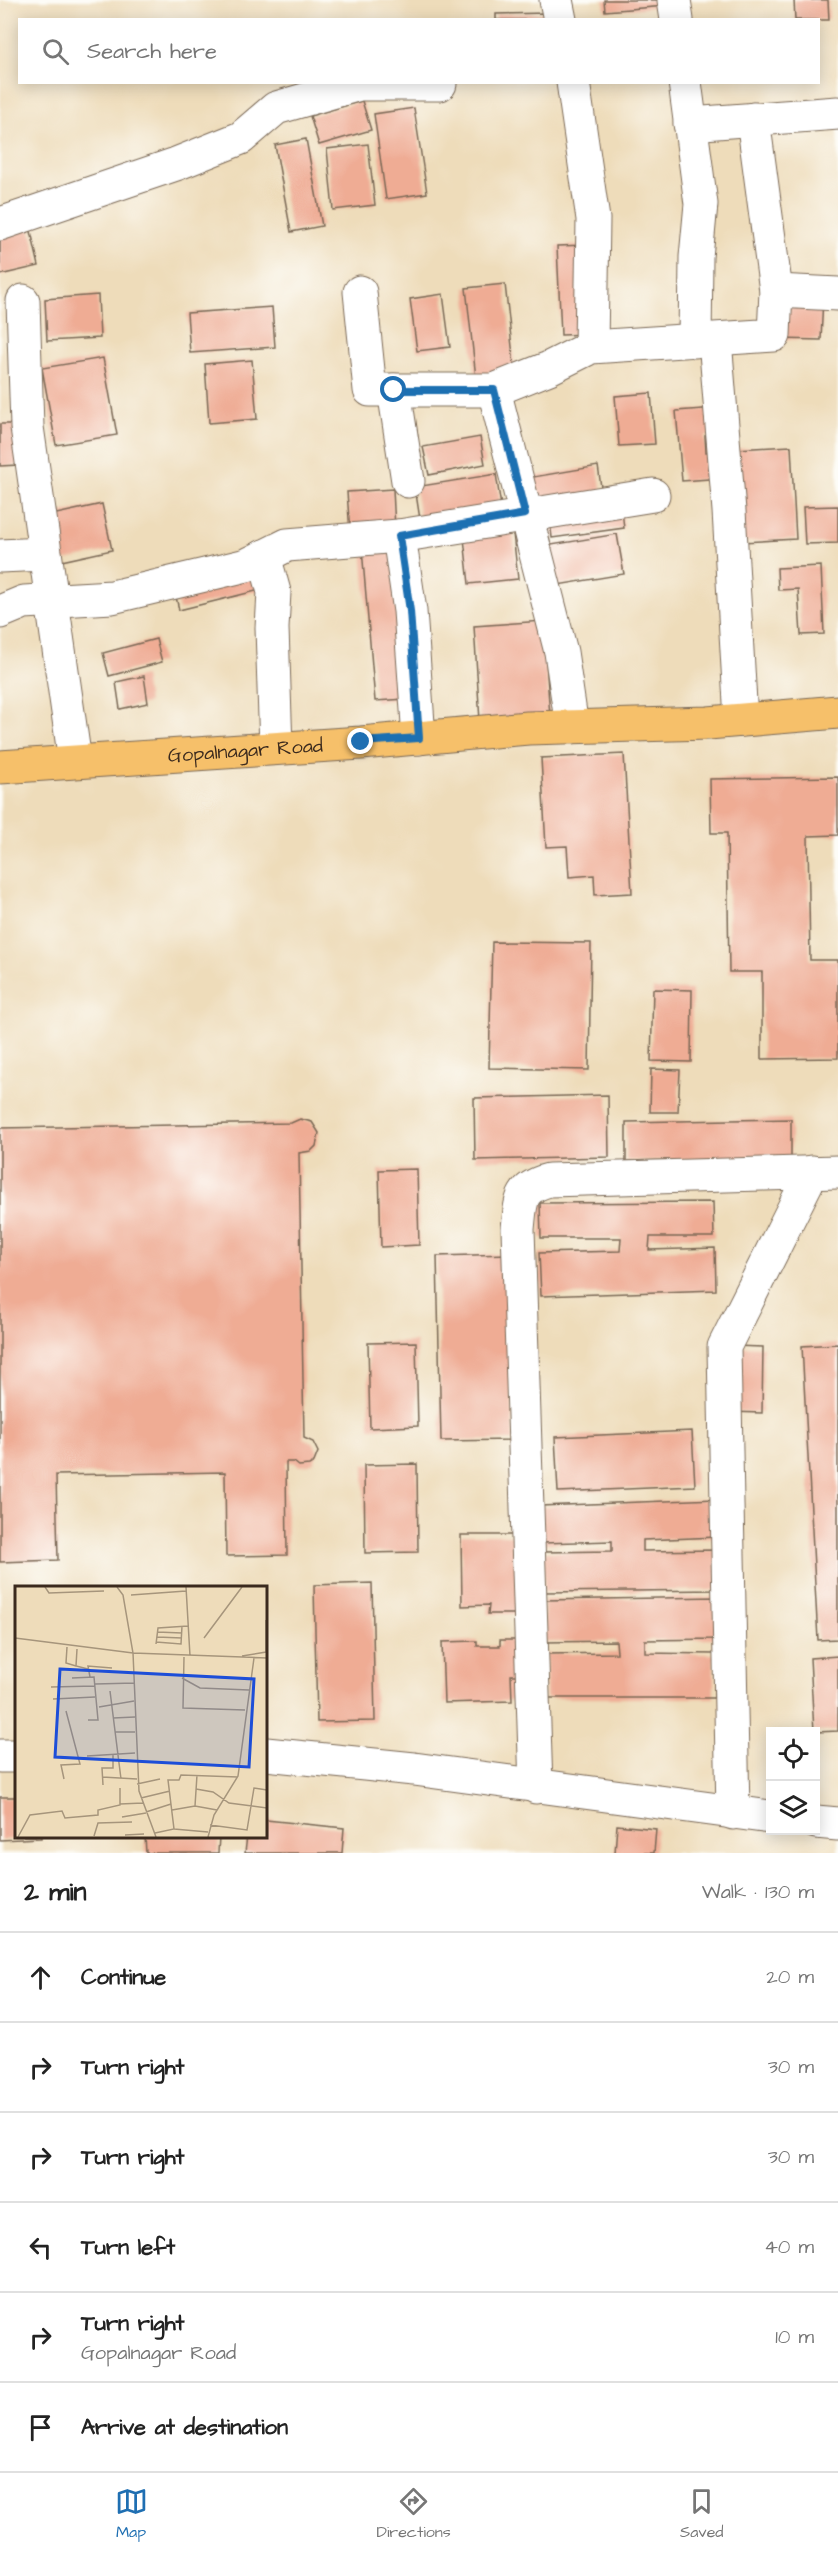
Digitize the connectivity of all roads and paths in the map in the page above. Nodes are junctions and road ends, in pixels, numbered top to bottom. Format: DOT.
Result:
graph roads {
  1 [pos="556,0"];
  2 [pos="674,0"];
  3 [pos="560,18"];
  4 [pos="676,18"];
  5 [pos="440,84"];
  6 [pos="573,84"];
  7 [pos="685,84"];
  8 [pos="838,113"];
  9 [pos="753,119"];
  10 [pos="690,124"];
  11 [pos="0,224"];
  12 [pos="776,291"];
  13 [pos="360,292"];
  14 [pos="838,294"];
  15 [pos="23,301"];
  16 [pos="705,341"];
  17 [pos="591,347"];
  18 [pos="394,390"];
  19 [pos="494,390"];
  20 [pos="408,481"];
  21 [pos="653,495"];
  22 [pos="525,514"];
  23 [pos="399,536"];
  24 [pos="45,554"];
  25 [pos="0,556"];
  26 [pos="264,556"];
  27 [pos="51,602"];
  28 [pos="0,612"];
  29 [pos="838,712"];
  30 [pos="741,720"];
  31 [pos="572,727"];
  32 [pos="419,738"];
  33 [pos="276,748"];
  34 [pos="75,761"];
  35 [pos="0,767"];
  36 [pos="825,1172"];
  37 [pos="267,1754"];
  38 [pos="0,1755"];
  39 [pos="15,1756"];
  40 [pos="536,1787"];
  41 [pos="733,1812"];
  42 [pos="766,1816"];
  43 [pos="820,1822"];
  44 [pos="838,1824"];
  1 -- 3 [label="street"];
  2 -- 4 [label="street"];
  5 -- 11 [label="street"];
  6 -- 17 [label="street"];
  7 -- 10 [label="street"];
  8 -- 9 [label="street"];
  9 -- 10 [label="street"];
  9 -- 12 [label="street"];
  10 -- 16 [label="street"];
  12 -- 14 [label="street"];
  12 -- 16 [label="street"];
  13 -- 18 [label="street"];
  15 -- 24 [label="street"];
  16 -- 17 [label="street"];
  16 -- 30 [label="street"];
  17 -- 19 [label="street"];
  18 -- 19 [label="street"];
  18 -- 20 [label="street"];
  19 -- 22 [label="street"];
  21 -- 22 [label="street"];
  22 -- 23 [label="street"];
  22 -- 31 [label="street"];
  23 -- 26 [label="street"];
  23 -- 32 [label="street"];
  24 -- 25 [label="street"];
  24 -- 27 [label="street"];
  26 -- 27 [label="street"];
  26 -- 33 [label="street"];
  27 -- 28 [label="street"];
  27 -- 34 [label="street"];
  29 -- 30 [label="main road, Gopalnagar Road"];
  30 -- 31 [label="main road, Gopalnagar Road"];
  31 -- 32 [label="main road, Gopalnagar Road"];
  32 -- 33 [label="main road, Gopalnagar Road"];
  33 -- 34 [label="main road, Gopalnagar Road"];
  34 -- 35 [label="main road, Gopalnagar Road"];
  36 -- 40 [label="street"];
  36 -- 41 [label="street"];
  37 -- 40 [label="street"];
  38 -- 39 [label="street"];
  40 -- 41 [label="street"];
  41 -- 42 [label="street"];
  43 -- 44 [label="street"];
}
